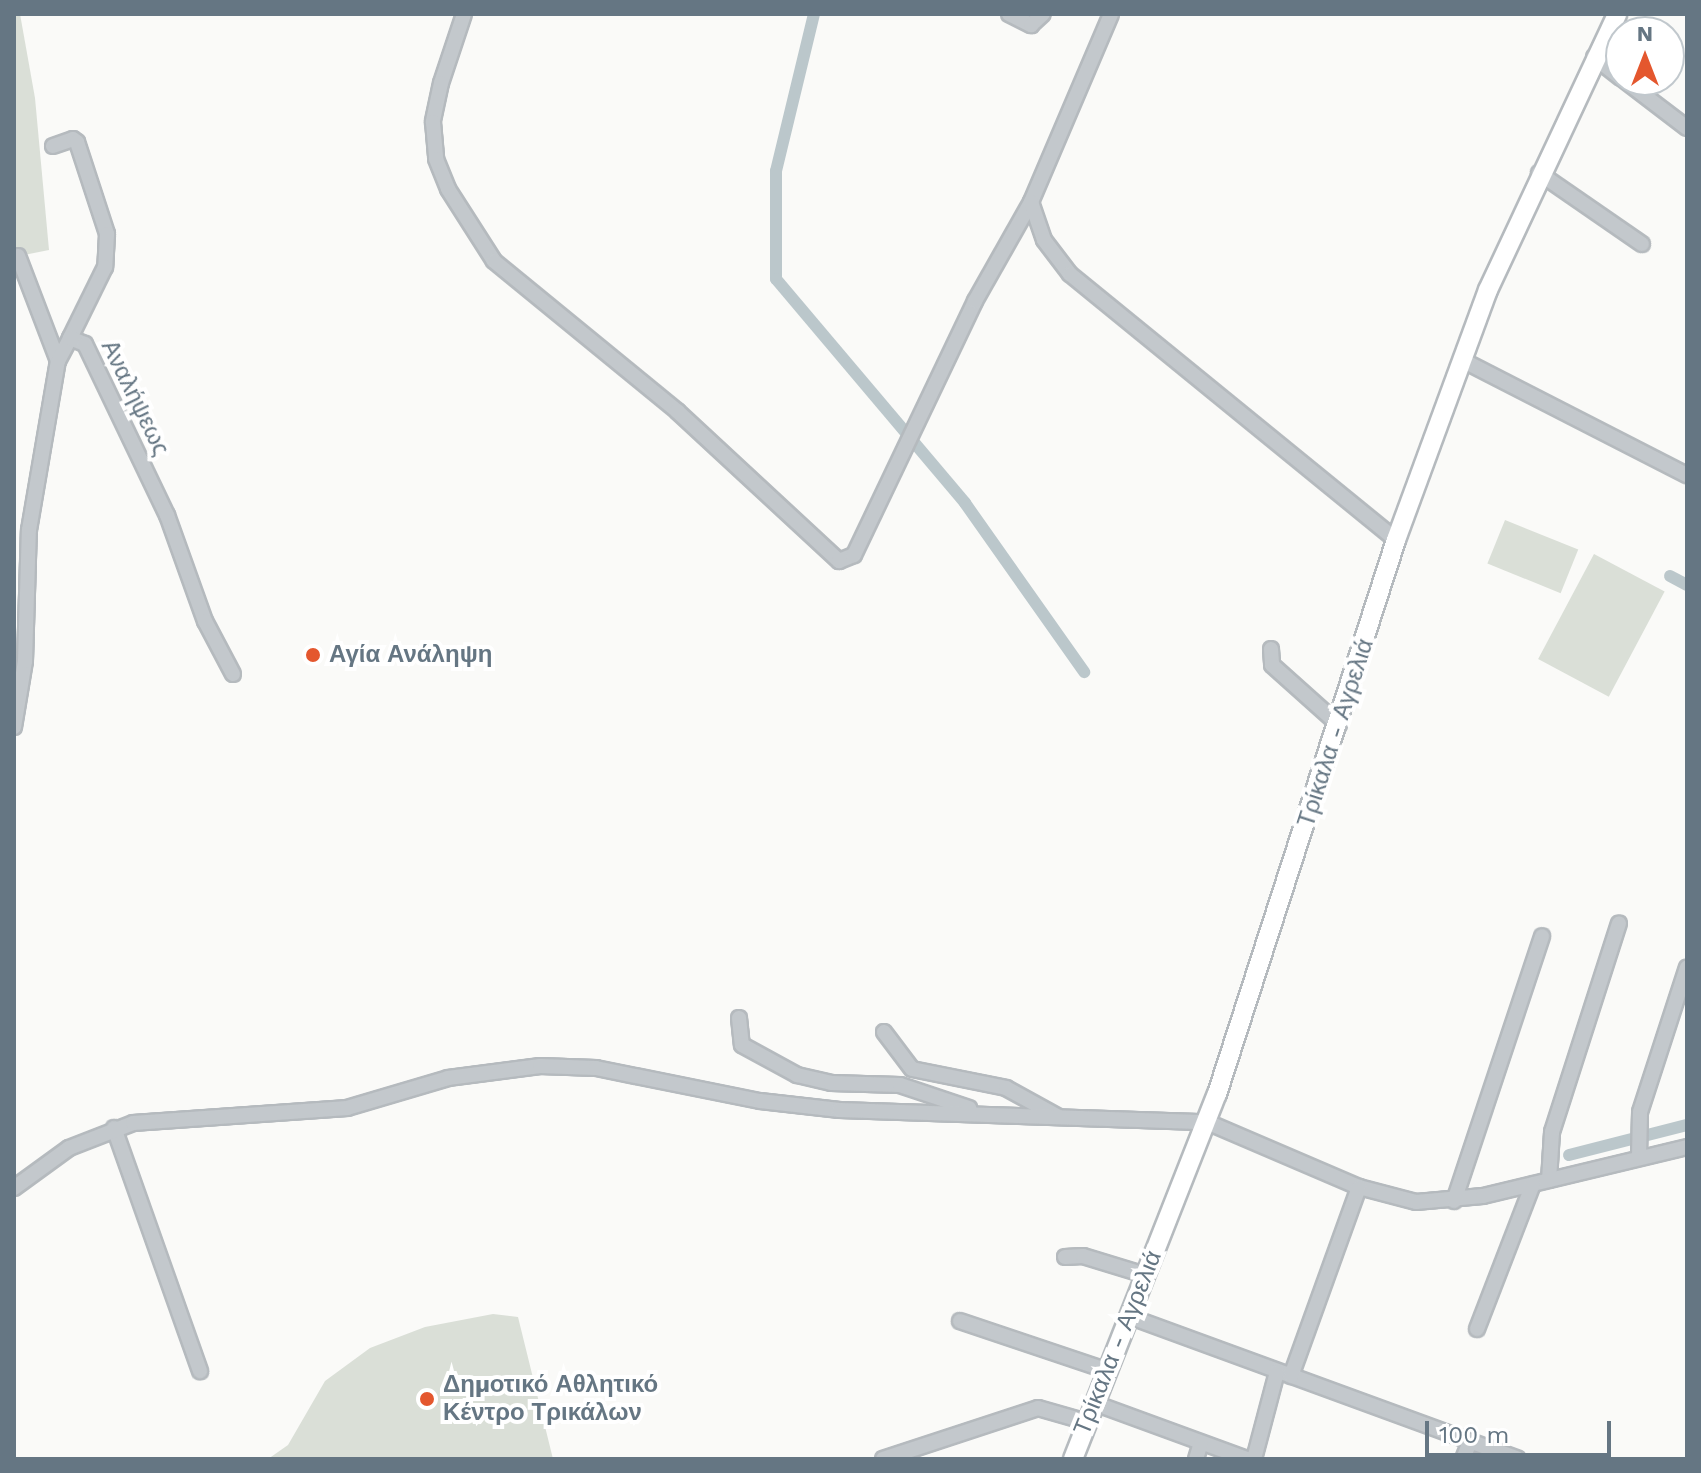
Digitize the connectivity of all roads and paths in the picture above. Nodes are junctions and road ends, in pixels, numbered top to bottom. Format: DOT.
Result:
graph roads {
  1 [pos="464,14"];
  2 [pos="1009,14"];
  3 [pos="1043,14"];
  4 [pos="1111,14"];
  5 [pos="1617,14"];
  6 [pos="1594,57"];
  7 [pos="1605,65"];
  8 [pos="1645,96"];
  9 [pos="1687,128"];
  10 [pos="53,146"];
  11 [pos="1539,173"];
  12 [pos="1031,202"];
  13 [pos="1642,244"];
  14 [pos="18,256"];
  15 [pos="70,338"];
  16 [pos="1462,360"];
  17 [pos="58,361"];
  18 [pos="1687,475"];
  19 [pos="1396,540"];
  20 [pos="1271,649"];
  21 [pos="233,674"];
  22 [pos="14,723"];
  23 [pos="1339,725"];
  24 [pos="1619,923"];
  25 [pos="1542,936"];
  26 [pos="1687,967"];
  27 [pos="739,1018"];
  28 [pos="884,1032"];
  29 [pos="996,1116"];
  30 [pos="1059,1117"];
  31 [pos="1207,1122"];
  32 [pos="114,1128"];
  33 [pos="1687,1147"];
  34 [pos="1639,1151"];
  35 [pos="1549,1180"];
  36 [pos="1533,1184"];
  37 [pos="1359,1187"];
  38 [pos="14,1188"];
  39 [pos="1454,1201"];
  40 [pos="1065,1257"];
  41 [pos="1145,1275"];
  42 [pos="1128,1316"];
  43 [pos="960,1321"];
  44 [pos="1477,1329"];
  45 [pos="1106,1370"];
  46 [pos="200,1371"];
  47 [pos="1284,1374"];
  48 [pos="1094,1403"];
  49 [pos="1087,1422"];
  50 [pos="1470,1442"];
  51 [pos="1201,1443"];
  52 [pos="883,1459"];
  53 [pos="1073,1459"];
  54 [pos="1196,1459"];
  55 [pos="1247,1459"];
  56 [pos="1254,1459"];
  57 [pos="1463,1459"];
  58 [pos="1518,1459"];
  1 -- 12 [label="street"];
  2 -- 3 [label="street"];
  4 -- 12 [label="street"];
  5 -- 6 [label="main road, Τρίκαλα - Αγρελιά"];
  6 -- 7 [label="street"];
  6 -- 11 [label="main road, Τρίκαλα - Αγρελιά"];
  8 -- 9 [label="street"];
  10 -- 15 [label="street"];
  11 -- 13 [label="street"];
  11 -- 16 [label="main road, Τρίκαλα - Αγρελιά"];
  12 -- 19 [label="street"];
  14 -- 17 [label="street"];
  15 -- 17 [label="street, Αναλήψεως"];
  15 -- 21 [label="street, Αναλήψεως"];
  16 -- 18 [label="street"];
  16 -- 19 [label="main road, Τρίκαλα - Αγρελιά"];
  17 -- 22 [label="street, Αναλήψεως"];
  19 -- 23 [label="main road, Τρίκαλα - Αγρελιά"];
  20 -- 23 [label="street"];
  23 -- 31 [label="main road, Τρίκαλα - Αγρελιά"];
  24 -- 35 [label="street"];
  25 -- 39 [label="street"];
  26 -- 34 [label="street"];
  27 -- 29 [label="street"];
  28 -- 30 [label="street"];
  29 -- 30 [label="street"];
  29 -- 32 [label="street"];
  30 -- 31 [label="street"];
  31 -- 37 [label="street"];
  31 -- 41 [label="main road, Τρίκαλα - Αγρελιά"];
  32 -- 38 [label="street"];
  32 -- 46 [label="street"];
  33 -- 34 [label="street"];
  34 -- 35 [label="street"];
  35 -- 36 [label="street"];
  36 -- 39 [label="street"];
  36 -- 44 [label="street"];
  37 -- 39 [label="street"];
  37 -- 47 [label="street"];
  40 -- 41 [label="street"];
  41 -- 42 [label="main road, Τρίκαλα - Αγρελιά"];
  42 -- 45 [label="main road, Τρίκαλα - Αγρελιά"];
  42 -- 47 [label="street"];
  43 -- 45 [label="street"];
  45 -- 48 [label="main road, Τρίκαλα - Αγρελιά"];
  47 -- 50 [label="street"];
  47 -- 56 [label="street"];
  48 -- 49 [label="main road, Τρίκαλα - Αγρελιά"];
  48 -- 51 [label="street"];
  49 -- 52 [label="street"];
  49 -- 53 [label="main road, Τρίκαλα - Αγρελιά"];
  50 -- 57 [label="street"];
  50 -- 58 [label="street"];
  51 -- 54 [label="street"];
  51 -- 55 [label="street"];
}
